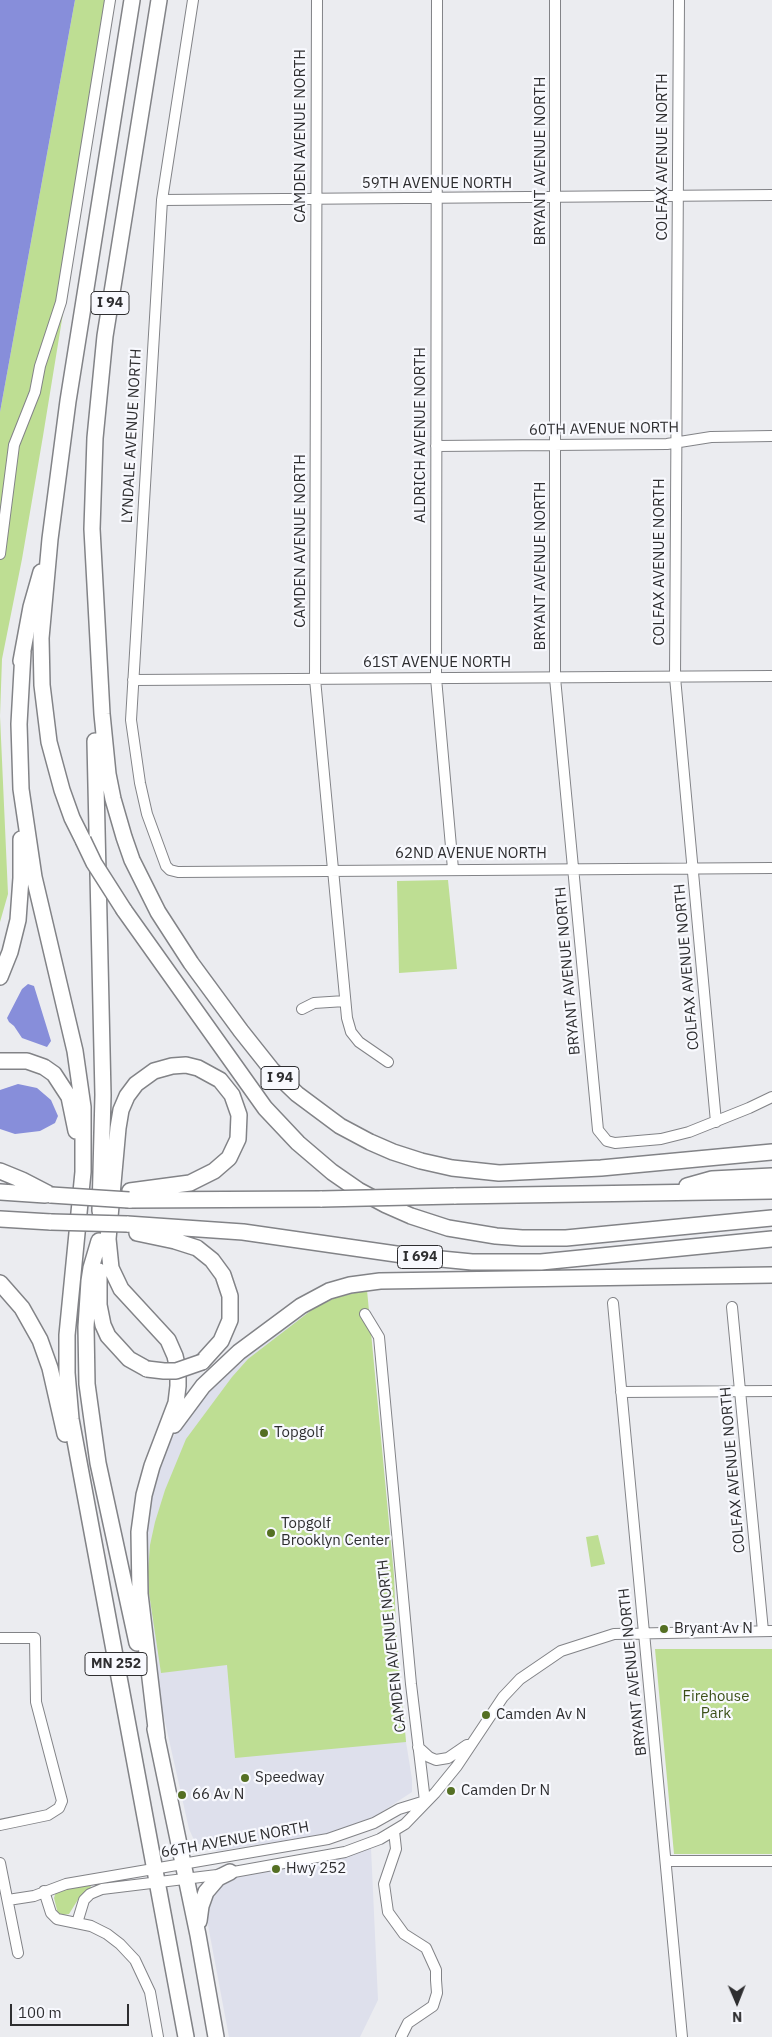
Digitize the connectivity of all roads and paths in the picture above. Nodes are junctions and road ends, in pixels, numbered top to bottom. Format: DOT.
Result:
graph roads {
  1 [pos="110,0"];
  2 [pos="132,0"];
  3 [pos="159,0"];
  4 [pos="193,0"];
  5 [pos="317,0"];
  6 [pos="437,0"];
  7 [pos="555,0"];
  8 [pos="679,0"];
  9 [pos="772,195"];
  10 [pos="679,196"];
  11 [pos="436,198"];
  12 [pos="556,198"];
  13 [pos="162,200"];
  14 [pos="316,200"];
  15 [pos="772,436"];
  16 [pos="676,443"];
  17 [pos="436,446"];
  18 [pos="556,446"];
  19 [pos="50,539"];
  20 [pos="0,554"];
  21 [pos="95,610"];
  22 [pos="23,652"];
  23 [pos="675,676"];
  24 [pos="772,676"];
  25 [pos="436,678"];
  26 [pos="555,678"];
  27 [pos="316,679"];
  28 [pos="132,680"];
  29 [pos="573,868"];
  30 [pos="692,868"];
  31 [pos="772,868"];
  32 [pos="453,869"];
  33 [pos="170,870"];
  34 [pos="334,870"];
  35 [pos="0,977"];
  36 [pos="345,1001"];
  37 [pos="302,1009"];
  38 [pos="0,1060"];
  39 [pos="388,1062"];
  40 [pos="772,1097"];
  41 [pos="716,1122"];
  42 [pos="772,1144"];
  43 [pos="772,1152"];
  44 [pos="723,1158"];
  45 [pos="0,1171"];
  46 [pos="772,1176"];
  47 [pos="771,1191"];
  48 [pos="0,1192"];
  49 [pos="664,1192"];
  50 [pos="51,1195"];
  51 [pos="130,1196"];
  52 [pos="772,1218"];
  53 [pos="0,1219"];
  54 [pos="126,1228"];
  55 [pos="772,1239"];
  56 [pos="99,1241"];
  57 [pos="715,1246"];
  58 [pos="772,1249"];
  59 [pos="75,1253"];
  60 [pos="772,1274"];
  61 [pos="0,1283"];
  62 [pos="614,1303"];
  63 [pos="732,1307"];
  64 [pos="365,1314"];
  65 [pos="741,1391"];
  66 [pos="772,1391"];
  67 [pos="622,1392"];
  68 [pos="146,1486"];
  69 [pos="102,1591"];
  70 [pos="767,1631"];
  71 [pos="644,1633"];
  72 [pos="0,1638"];
  73 [pos="157,1737"];
  74 [pos="474,1740"];
  75 [pos="418,1746"];
  76 [pos="425,1802"];
  77 [pos="0,1825"];
  78 [pos="394,1831"];
  79 [pos="667,1861"];
  80 [pos="772,1861"];
  81 [pos="0,1864"];
  82 [pos="185,1871"];
  83 [pos="230,1872"];
  84 [pos="155,1875"];
  85 [pos="44,1890"];
  86 [pos="8,1900"];
  87 [pos="77,1923"];
  88 [pos="198,1935"];
  89 [pos="18,1952"];
  90 [pos="158,2037"];
  91 [pos="186,2037"];
  92 [pos="216,2037"];
  93 [pos="401,2037"];
  94 [pos="682,2037"];
  1 -- 20 [label="street"];
  2 -- 19 [label="highway, I 94"];
  3 -- 21 [label="highway, I 94"];
  4 -- 13 [label="street, LYNDALE AVENUE NORTH"];
  5 -- 14 [label="street, CAMDEN AVENUE NORTH"];
  6 -- 11 [label="street, ALDRICH AVENUE NORTH"];
  7 -- 12 [label="street, BRYANT AVENUE NORTH"];
  8 -- 10 [label="street, COLFAX AVENUE NORTH"];
  9 -- 10 [label="street, 59TH AVENUE NORTH"];
  10 -- 12 [label="street, 59TH AVENUE NORTH"];
  10 -- 16 [label="street, COLFAX AVENUE NORTH"];
  11 -- 12 [label="street, 59TH AVENUE NORTH"];
  11 -- 14 [label="street, 59TH AVENUE NORTH"];
  11 -- 17 [label="street, ALDRICH AVENUE NORTH"];
  12 -- 18 [label="street, BRYANT AVENUE NORTH"];
  13 -- 14 [label="street, 59TH AVENUE NORTH"];
  13 -- 28 [label="street, LYNDALE AVENUE NORTH"];
  14 -- 27 [label="street, CAMDEN AVENUE NORTH"];
  15 -- 16 [label="street, 60TH AVENUE NORTH"];
  16 -- 18 [label="street, 60TH AVENUE NORTH"];
  16 -- 23 [label="street, COLFAX AVENUE NORTH"];
  17 -- 18 [label="street, 60TH AVENUE NORTH"];
  17 -- 25 [label="street, ALDRICH AVENUE NORTH"];
  18 -- 26 [label="street, BRYANT AVENUE NORTH"];
  19 -- 22 [label="highway"];
  19 -- 52 [label="highway, I 94, bridge"];
  21 -- 44 [label="highway, I 94"];
  21 -- 56 [label="highway"];
  22 -- 35 [label="highway"];
  22 -- 59 [label="highway"];
  23 -- 24 [label="street, 61ST AVENUE NORTH"];
  23 -- 26 [label="street, 61ST AVENUE NORTH"];
  23 -- 30 [label="street, COLFAX AVENUE NORTH"];
  25 -- 26 [label="street, 61ST AVENUE NORTH"];
  25 -- 27 [label="street, 61ST AVENUE NORTH"];
  25 -- 32 [label="street, ALDRICH AVENUE NORTH"];
  26 -- 29 [label="street, BRYANT AVENUE NORTH"];
  27 -- 28 [label="street, 61ST AVENUE NORTH"];
  27 -- 34 [label="street, CAMDEN AVENUE NORTH"];
  28 -- 33 [label="street, LYNDALE AVENUE NORTH"];
  29 -- 30 [label="street, 62ND AVENUE NORTH"];
  29 -- 32 [label="street, 62ND AVENUE NORTH"];
  29 -- 41 [label="street, BRYANT AVENUE NORTH"];
  30 -- 31 [label="street, 62ND AVENUE NORTH"];
  30 -- 41 [label="street, COLFAX AVENUE NORTH"];
  32 -- 34 [label="street, 62ND AVENUE NORTH"];
  33 -- 34 [label="street, 62ND AVENUE NORTH"];
  34 -- 36 [label="street, CAMDEN AVENUE NORTH"];
  36 -- 37 [label="street"];
  36 -- 39 [label="street, CAMDEN AVENUE NORTH"];
  38 -- 59 [label="highway"];
  40 -- 41 [label="street"];
  42 -- 44 [label="highway"];
  43 -- 44 [label="highway, I 94"];
  45 -- 50 [label="highway"];
  46 -- 49 [label="highway"];
  47 -- 49 [label="highway"];
  48 -- 50 [label="highway"];
  49 -- 51 [label="highway, bridge"];
  50 -- 51 [label="highway, bridge"];
  51 -- 68 [label="highway"];
  53 -- 54 [label="highway, I 694, bridge"];
  54 -- 56 [label="highway, bridge"];
  54 -- 57 [label="highway, I 694"];
  55 -- 57 [label="highway, I 694"];
  56 -- 73 [label="highway"];
  57 -- 58 [label="highway"];
  59 -- 69 [label="highway"];
  60 -- 68 [label="highway"];
  61 -- 69 [label="highway"];
  62 -- 67 [label="street, BRYANT AVENUE NORTH"];
  63 -- 65 [label="street, COLFAX AVENUE NORTH"];
  64 -- 75 [label="street, CAMDEN AVENUE NORTH"];
  65 -- 66 [label="street"];
  65 -- 67 [label="street"];
  65 -- 70 [label="street, COLFAX AVENUE NORTH"];
  67 -- 71 [label="street, BRYANT AVENUE NORTH"];
  68 -- 73 [label="highway"];
  69 -- 84 [label="highway, MN 252"];
  70 -- 71 [label="street, 66TH AVENUE NORTH"];
  71 -- 74 [label="street, 66TH AVENUE NORTH"];
  71 -- 79 [label="street, BRYANT AVENUE NORTH"];
  72 -- 77 [label="street"];
  73 -- 82 [label="highway"];
  74 -- 75 [label="street"];
  74 -- 76 [label="street, 66TH AVENUE NORTH"];
  75 -- 76 [label="street, CAMDEN AVENUE NORTH"];
  76 -- 78 [label="street, 66TH AVENUE NORTH"];
  76 -- 82 [label="street, 66TH AVENUE NORTH"];
  78 -- 83 [label="street, 66TH AVENUE NORTH"];
  78 -- 93 [label="street"];
  79 -- 80 [label="street"];
  79 -- 94 [label="street, BRYANT AVENUE NORTH"];
  81 -- 86 [label="street"];
  82 -- 83 [label="street, 66TH AVENUE NORTH"];
  82 -- 84 [label="street, 66TH AVENUE NORTH"];
  82 -- 84 [label="street, 66TH AVENUE NORTH"];
  82 -- 88 [label="highway"];
  83 -- 88 [label="highway"];
  84 -- 85 [label="street, 66TH AVENUE NORTH"];
  84 -- 87 [label="street, 66TH AVENUE NORTH"];
  84 -- 91 [label="highway, MN 252"];
  85 -- 86 [label="street, 66TH AVENUE NORTH"];
  85 -- 87 [label="street"];
  86 -- 89 [label="street"];
  87 -- 90 [label="street"];
  88 -- 92 [label="highway"];
}
